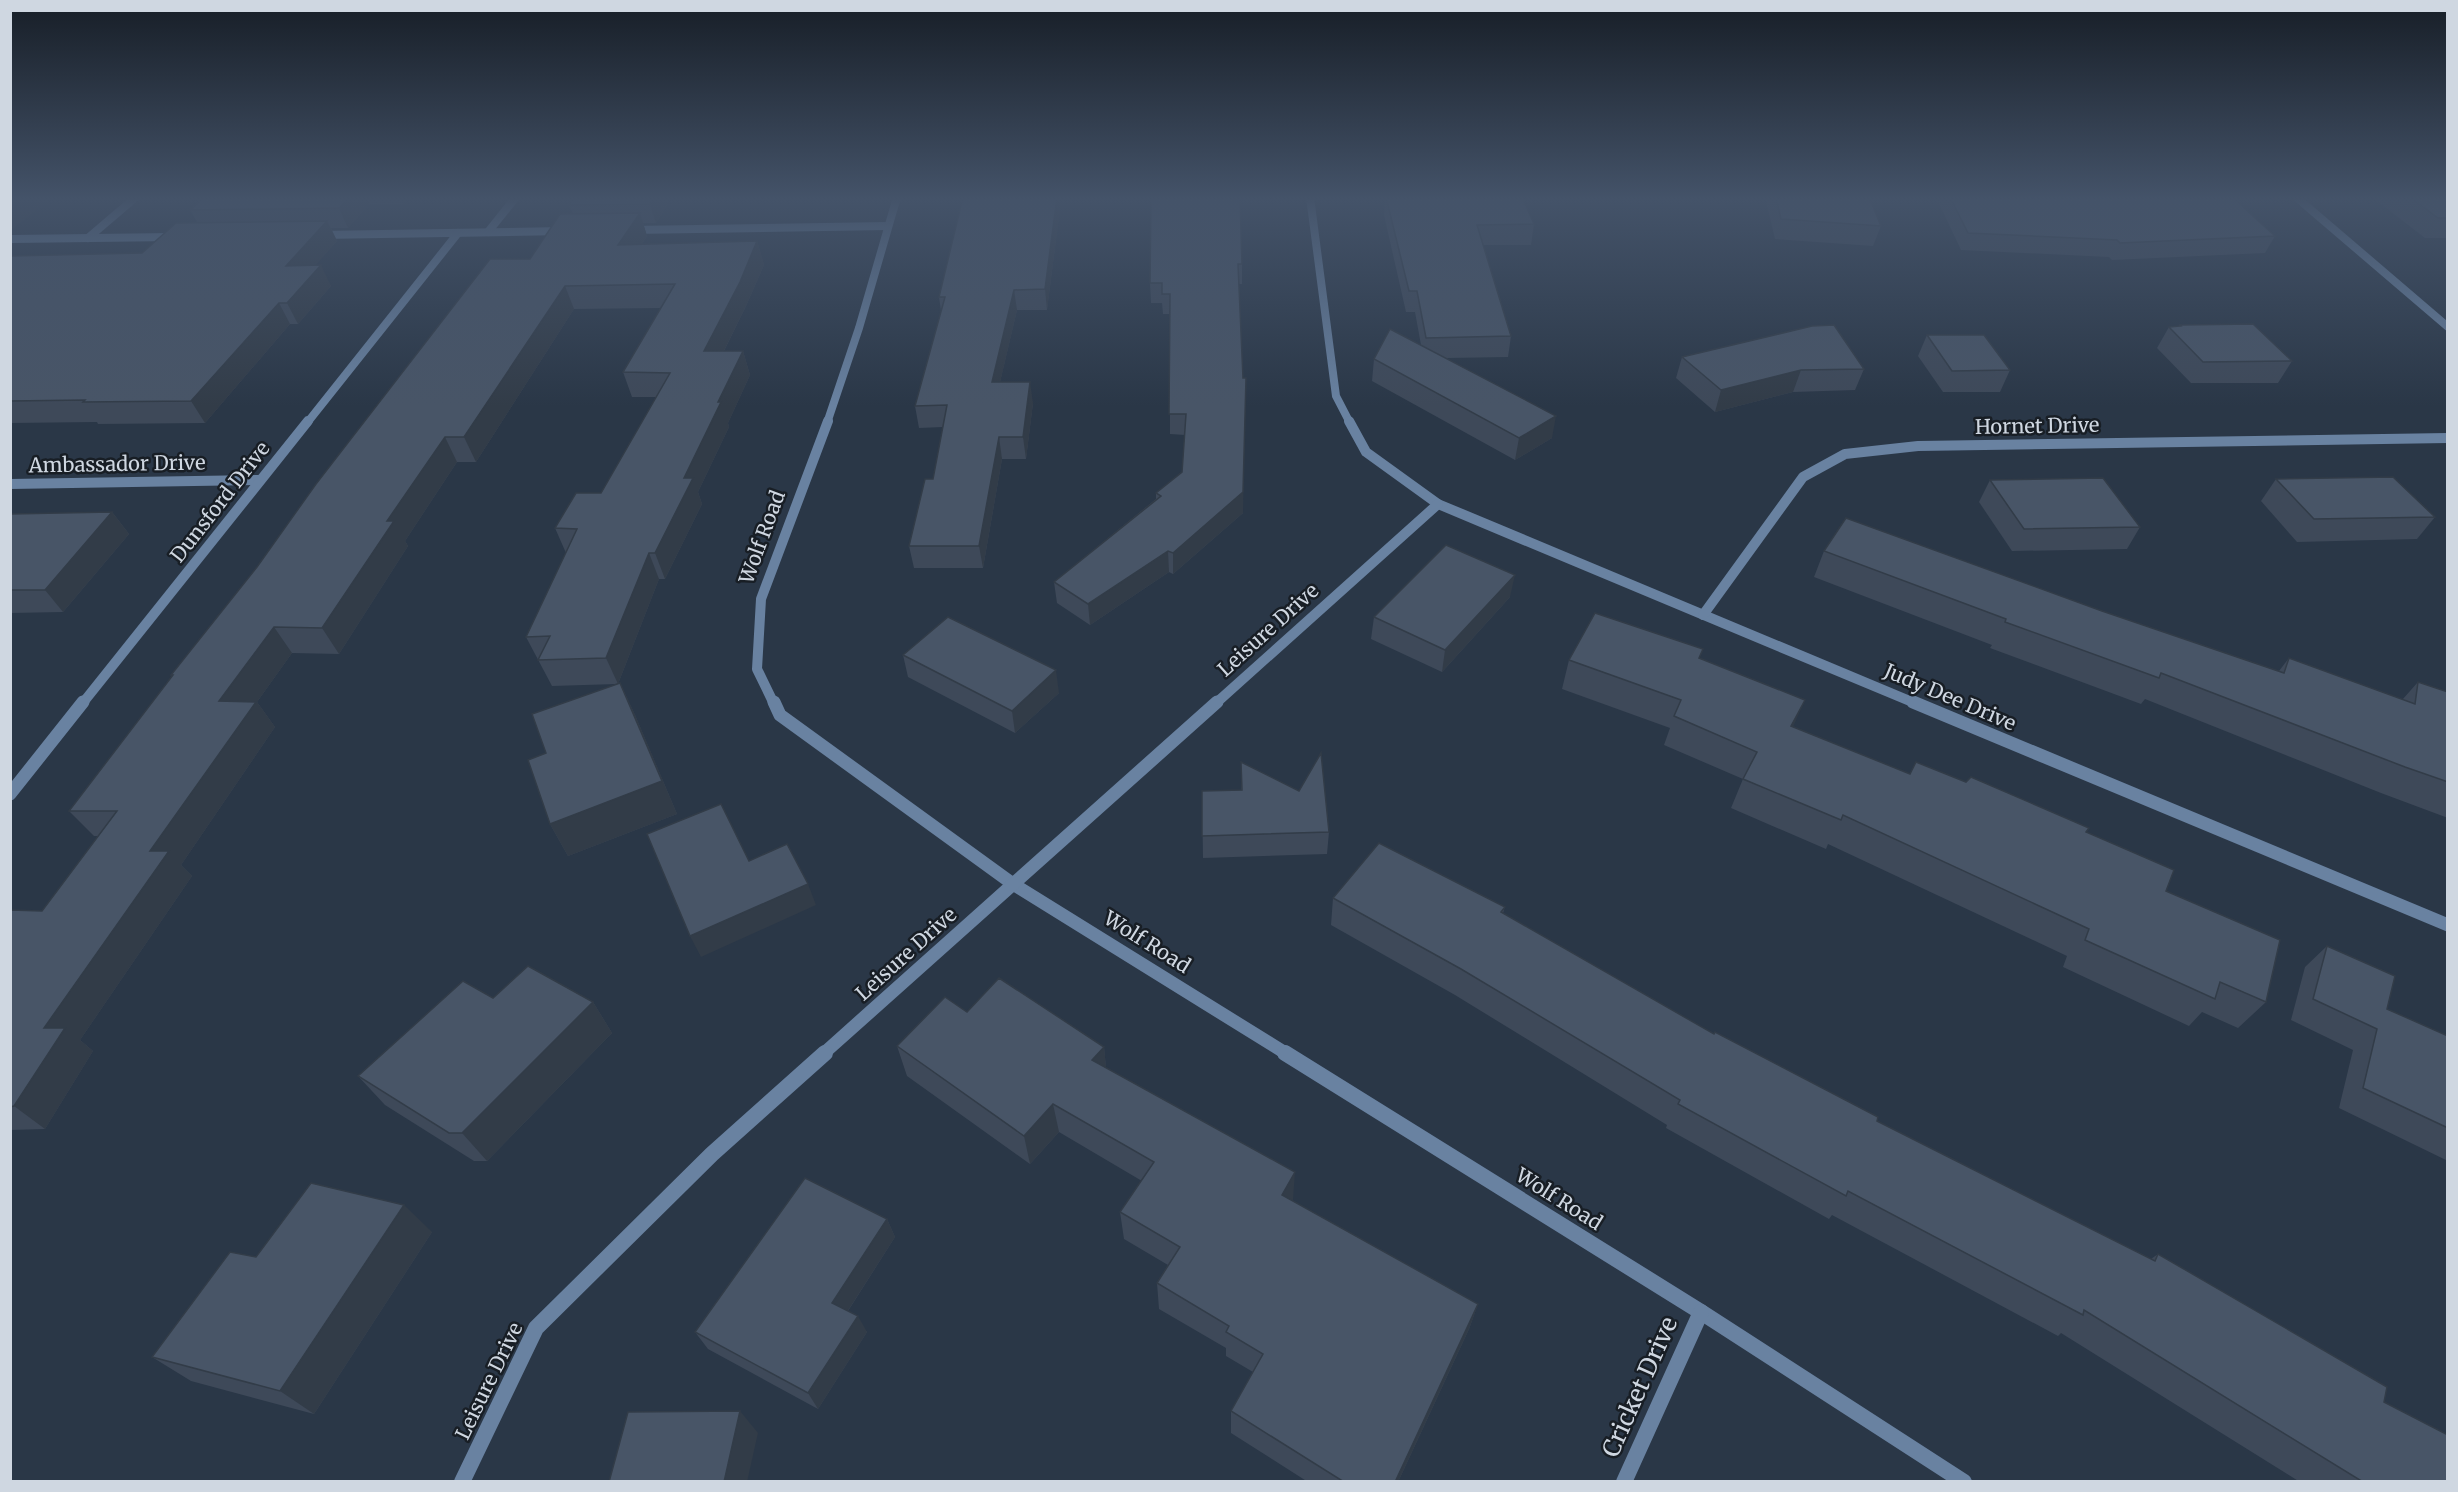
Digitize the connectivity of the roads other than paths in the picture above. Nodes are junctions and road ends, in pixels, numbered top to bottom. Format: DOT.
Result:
graph roads {
  1 [pos="430,267"];
  2 [pos="876,267"];
  3 [pos="1319,267"];
  4 [pos="2377,267"];
  5 [pos="2448,327"];
  6 [pos="2448,438"];
  7 [pos="260,480"];
  8 [pos="10,484"];
  9 [pos="1438,504"];
  10 [pos="1703,615"];
  11 [pos="10,794"];
  12 [pos="1013,884"];
  13 [pos="2448,925"];
  14 [pos="1701,1312"];
  15 [pos="462,1482"];
  16 [pos="1624,1482"];
  17 [pos="1964,1482"];
  1 -- 7 [label="street, Dunsford Drive"];
  2 -- 12 [label="street, Wolf Road"];
  3 -- 9 [label="street, Judy Dee Drive"];
  4 -- 5 [label="street"];
  6 -- 10 [label="street, Hornet Drive"];
  7 -- 8 [label="street, Ambassador Drive"];
  7 -- 11 [label="street, Dunsford Drive"];
  9 -- 10 [label="street, Judy Dee Drive"];
  9 -- 12 [label="street, Leisure Drive"];
  10 -- 13 [label="street, Judy Dee Drive"];
  12 -- 14 [label="street, Wolf Road"];
  12 -- 15 [label="street, Leisure Drive"];
  14 -- 16 [label="street, Cricket Drive"];
  14 -- 17 [label="street, Wolf Road"];
}
